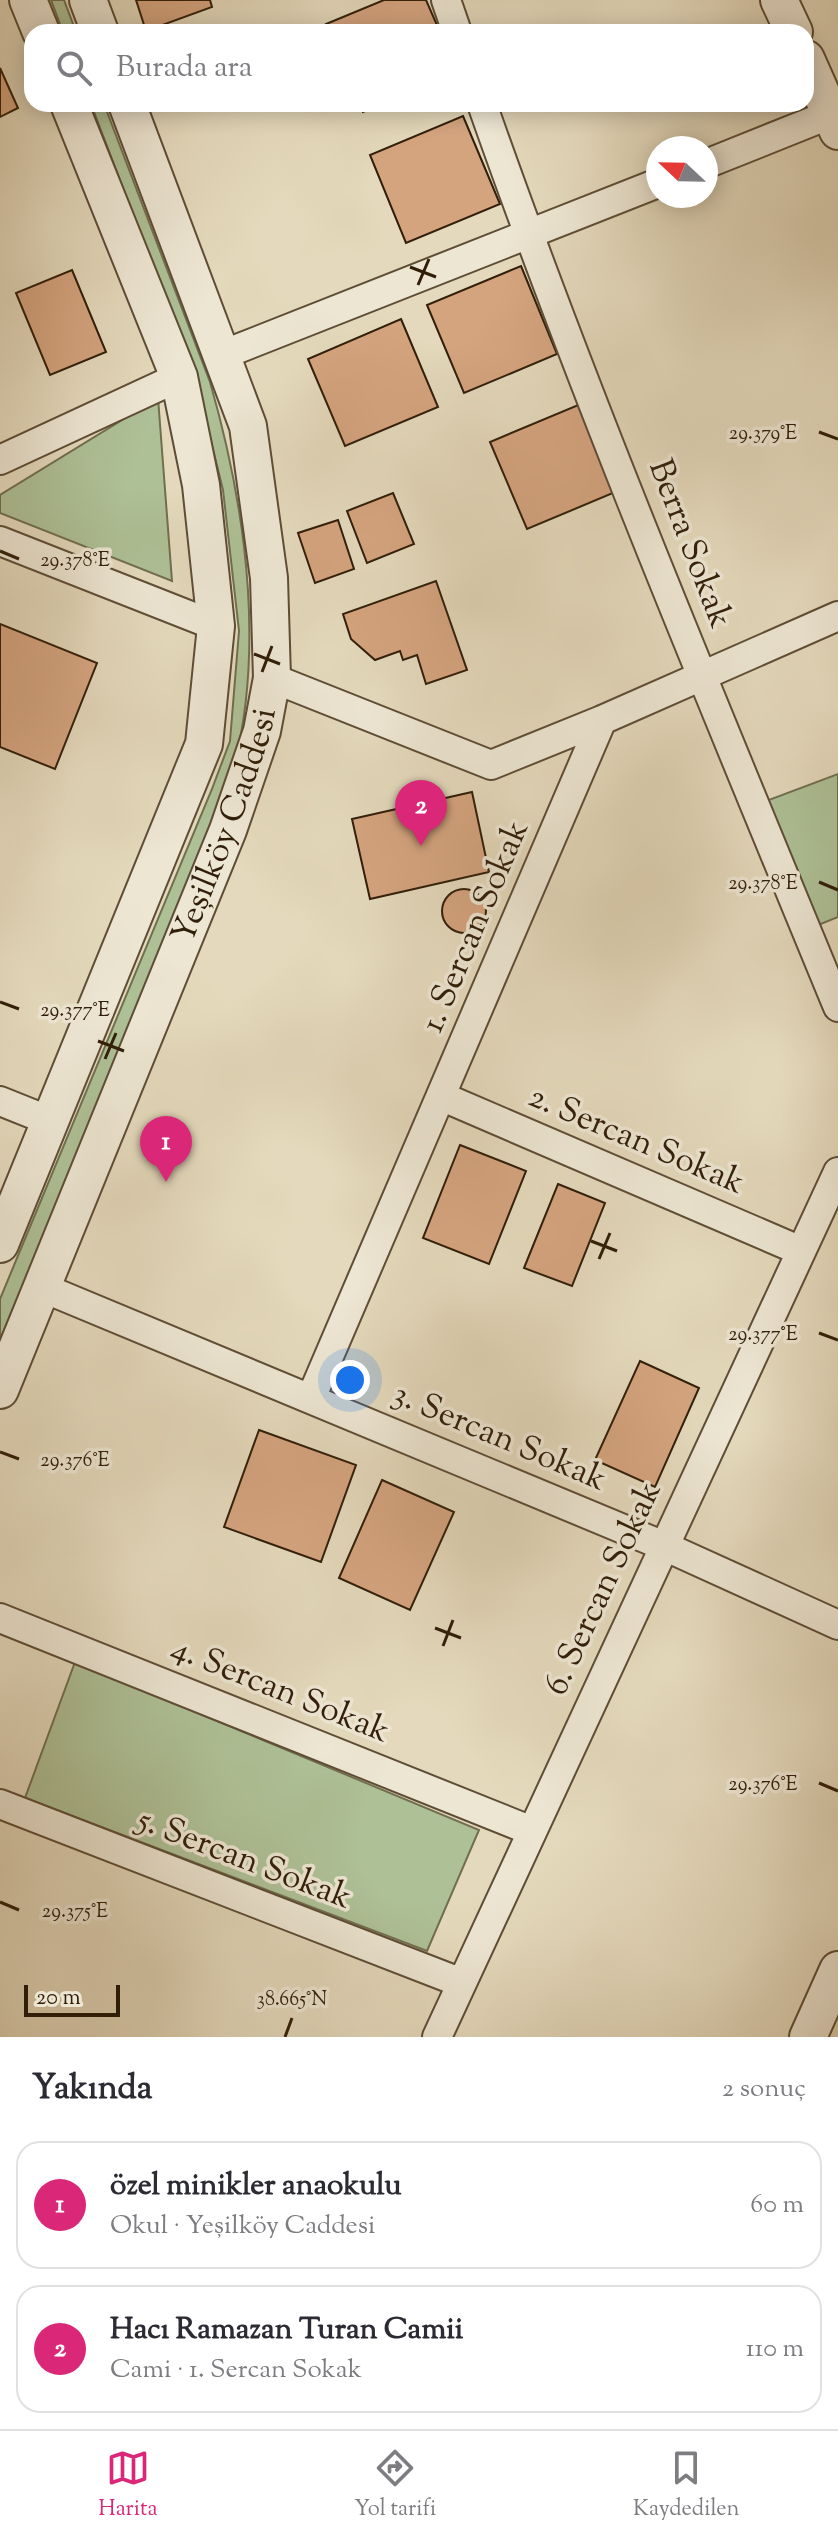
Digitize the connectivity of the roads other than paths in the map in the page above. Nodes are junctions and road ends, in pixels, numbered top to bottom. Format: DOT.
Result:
graph roads {
  1 [pos="28,0"];
  2 [pos="88,0"];
  3 [pos="446,0"];
  4 [pos="779,0"];
  5 [pos="38,24"];
  6 [pos="97,24"];
  7 [pos="454,24"];
  8 [pos="790,24"];
  9 [pos="814,77"];
  10 [pos="72,112"];
  11 [pos="130,112"];
  12 [pos="485,112"];
  13 [pos="834,123"];
  14 [pos="718,160"];
  15 [pos="646,188"];
  16 [pos="528,234"];
  17 [pos="222,355"];
  18 [pos="179,377"];
  19 [pos="0,460"];
  20 [pos="0,541"];
  21 [pos="838,616"];
  22 [pos="216,626"];
  23 [pos="272,678"];
  24 [pos="702,678"];
  25 [pos="602,720"];
  26 [pos="838,1007"];
  27 [pos="443,1097"];
  28 [pos="0,1101"];
  29 [pos="50,1121"];
  30 [pos="838,1172"];
  31 [pos="0,1244"];
  32 [pos="801,1251"];
  33 [pos="41,1287"];
  34 [pos="0,1390"];
  35 [pos="311,1398"];
  36 [pos="664,1546"];
  37 [pos="0,1618"];
  38 [pos="838,1625"];
  39 [pos="0,1804"];
  40 [pos="532,1831"];
  41 [pos="838,1970"];
  42 [pos="462,1983"];
  43 [pos="437,2037"];
  44 [pos="808,2037"];
  1 -- 5 [label="street"];
  2 -- 6 [label="street"];
  3 -- 7 [label="street"];
  4 -- 8 [label="street"];
  9 -- 13 [label="street"];
  10 -- 18 [label="street, Yeşilköy Caddesi"];
  11 -- 17 [label="street, Yeşilköy Caddesi"];
  12 -- 16 [label="street, Berra Sokak"];
  13 -- 14 [label="street"];
  15 -- 16 [label="street"];
  16 -- 17 [label="street"];
  16 -- 24 [label="street, Berra Sokak"];
  17 -- 23 [label="street, Yeşilköy Caddesi"];
  18 -- 19 [label="street"];
  18 -- 22 [label="street, Yeşilköy Caddesi"];
  20 -- 22 [label="street"];
  21 -- 24 [label="street"];
  22 -- 29 [label="street, Yeşilköy Caddesi"];
  23 -- 25 [label="street"];
  23 -- 33 [label="street, Yeşilköy Caddesi"];
  24 -- 25 [label="street"];
  24 -- 26 [label="street, Berra Sokak"];
  25 -- 27 [label="street, 1. Sercan Sokak"];
  27 -- 32 [label="street, 2. Sercan Sokak"];
  27 -- 35 [label="street, 1. Sercan Sokak"];
  28 -- 29 [label="street"];
  29 -- 31 [label="street, Yeşilköy Caddesi"];
  30 -- 32 [label="street, 6. Sercan Sokak"];
  32 -- 36 [label="street, 6. Sercan Sokak"];
  33 -- 34 [label="street, Yeşilköy Caddesi"];
  33 -- 35 [label="street, 3. Sercan Sokak"];
  35 -- 36 [label="street, 3. Sercan Sokak"];
  36 -- 38 [label="street, 3. Sercan Sokak"];
  36 -- 40 [label="street, 6. Sercan Sokak"];
  37 -- 40 [label="street, 4. Sercan Sokak"];
  39 -- 42 [label="street, 5. Sercan Sokak"];
  40 -- 42 [label="street, 6. Sercan Sokak"];
  41 -- 44 [label="street"];
  42 -- 43 [label="street, 6. Sercan Sokak"];
}
